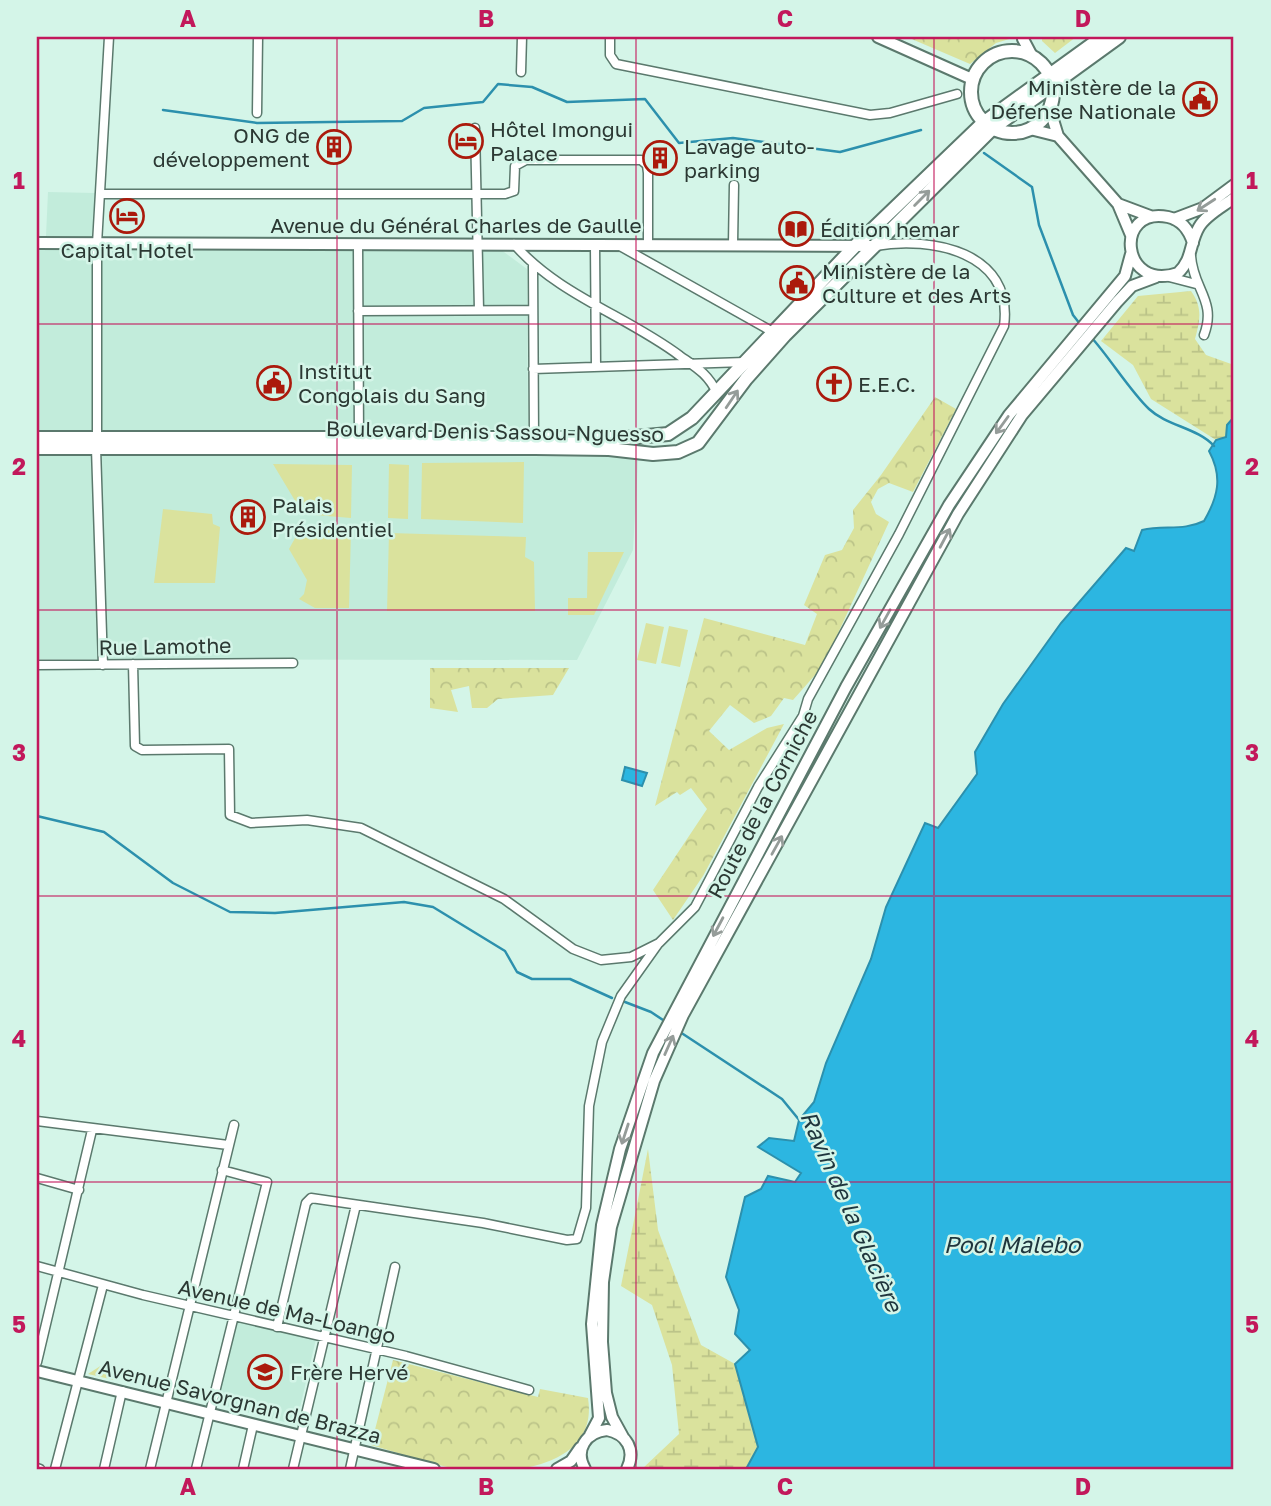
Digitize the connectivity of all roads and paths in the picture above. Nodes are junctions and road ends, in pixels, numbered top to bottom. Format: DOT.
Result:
graph roads {
  1 [pos="108,37"];
  2 [pos="258,37"];
  3 [pos="522,37"];
  4 [pos="610,37"];
  5 [pos="878,37"];
  6 [pos="1102,37"];
  7 [pos="1119,37"];
  8 [pos="1021,42"];
  9 [pos="521,72"];
  10 [pos="972,79"];
  11 [pos="1051,79"];
  12 [pos="957,94"];
  13 [pos="1050,110"];
  14 [pos="257,113"];
  15 [pos="988,126"];
  16 [pos="475,128"];
  17 [pos="1030,130"];
  18 [pos="1058,136"];
  19 [pos="734,185"];
  20 [pos="1234,185"];
  21 [pos="100,194"];
  22 [pos="477,194"];
  23 [pos="1234,198"];
  24 [pos="1118,204"];
  25 [pos="1150,216"];
  26 [pos="1174,219"];
  27 [pos="1131,234"];
  28 [pos="37,243"];
  29 [pos="478,243"];
  30 [pos="733,243"];
  31 [pos="1193,243"];
  32 [pos="97,244"];
  33 [pos="358,244"];
  34 [pos="514,244"];
  35 [pos="595,245"];
  36 [pos="648,245"];
  37 [pos="620,246"];
  38 [pos="875,246"];
  39 [pos="855,247"];
  40 [pos="1131,254"];
  41 [pos="1191,257"];
  42 [pos="533,266"];
  43 [pos="1168,276"];
  44 [pos="1156,277"];
  45 [pos="1196,284"];
  46 [pos="1113,299"];
  47 [pos="596,304"];
  48 [pos="479,310"];
  49 [pos="533,310"];
  50 [pos="358,312"];
  51 [pos="773,332"];
  52 [pos="1204,335"];
  53 [pos="688,362"];
  54 [pos="745,362"];
  55 [pos="596,367"];
  56 [pos="533,369"];
  57 [pos="717,393"];
  58 [pos="37,438"];
  59 [pos="534,438"];
  60 [pos="359,442"];
  61 [pos="96,443"];
  62 [pos="37,448"];
  63 [pos="293,663"];
  64 [pos="133,664"];
  65 [pos="37,665"];
  66 [pos="103,665"];
  67 [pos="659,943"];
  68 [pos="37,1121"];
  69 [pos="234,1125"];
  70 [pos="92,1130"];
  71 [pos="228,1145"];
  72 [pos="222,1170"];
  73 [pos="37,1178"];
  74 [pos="79,1191"];
  75 [pos="356,1205"];
  76 [pos="607,1226"];
  77 [pos="37,1265"];
  78 [pos="395,1267"];
  79 [pos="57,1272"];
  80 [pos="103,1284"];
  81 [pos="189,1305"];
  82 [pos="232,1316"];
  83 [pos="277,1327"];
  84 [pos="323,1337"];
  85 [pos="375,1349"];
  86 [pos="37,1362"];
  87 [pos="37,1371"];
  88 [pos="79,1381"];
  89 [pos="530,1390"];
  90 [pos="122,1391"];
  91 [pos="165,1401"];
  92 [pos="208,1413"];
  93 [pos="253,1425"];
  94 [pos="301,1437"];
  95 [pos="624,1437"];
  96 [pos="587,1439"];
  97 [pos="354,1450"];
  98 [pos="404,1465"];
  99 [pos="629,1467"];
  100 [pos="55,1469"];
  101 [pos="104,1469"];
  102 [pos="150,1469"];
  103 [pos="196,1469"];
  104 [pos="243,1469"];
  105 [pos="293,1469"];
  106 [pos="349,1469"];
  107 [pos="434,1469"];
  108 [pos="558,1469"];
  109 [pos="585,1469"];
  1 -- 21 [label="street"];
  2 -- 14 [label="street"];
  3 -- 9 [label="street"];
  4 -- 12 [label="street"];
  5 -- 10 [label="main road"];
  6 -- 11 [label="main road, Boulevard Denis Sassou-Nguesso"];
  7 -- 11 [label="main road, Boulevard Denis Sassou-Nguesso"];
  8 -- 10 [label="main road"];
  8 -- 11 [label="main road"];
  10 -- 15 [label="main road"];
  11 -- 13 [label="main road"];
  11 -- 15 [label="main road, Boulevard Denis Sassou-Nguesso"];
  13 -- 17 [label="main road"];
  13 -- 18 [label="main road"];
  15 -- 17 [label="main road"];
  38 -- 15 [label="main road, Boulevard Denis Sassou-Nguesso, one-way"];
  15 -- 39 [label="main road, Boulevard Denis Sassou-Nguesso"];
  16 -- 22 [label="street"];
  17 -- 18 [label="main road"];
  18 -- 24 [label="main road"];
  19 -- 30 [label="street"];
  20 -- 26 [label="main road, one-way"];
  21 -- 22 [label="street"];
  21 -- 32 [label="street"];
  22 -- 29 [label="street"];
  22 -- 36 [label="street"];
  23 -- 31 [label="main road"];
  24 -- 25 [label="main road"];
  24 -- 27 [label="main road"];
  25 -- 26 [label="main road"];
  25 -- 27 [label="main road"];
  26 -- 31 [label="main road"];
  27 -- 40 [label="main road"];
  28 -- 32 [label="main road, Avenue du Général Charles de Gaulle"];
  29 -- 33 [label="main road, Avenue du Général Charles de Gaulle"];
  29 -- 34 [label="main road, Avenue du Général Charles de Gaulle"];
  29 -- 48 [label="street"];
  30 -- 36 [label="main road, Avenue du Général Charles de Gaulle"];
  30 -- 39 [label="main road, Avenue du Général Charles de Gaulle"];
  31 -- 41 [label="main road"];
  32 -- 33 [label="main road, Avenue du Général Charles de Gaulle"];
  32 -- 61 [label="street"];
  33 -- 50 [label="street"];
  34 -- 35 [label="main road, Avenue du Général Charles de Gaulle"];
  34 -- 42 [label="street"];
  35 -- 37 [label="main road, Avenue du Général Charles de Gaulle"];
  35 -- 47 [label="street"];
  36 -- 37 [label="main road, Avenue du Général Charles de Gaulle"];
  37 -- 51 [label="street"];
  38 -- 39 [label="main road, Avenue du Général Charles de Gaulle"];
  60 -- 38 [label="main road, Boulevard Denis Sassou-Nguesso, one-way"];
  38 -- 67 [label="street"];
  39 -- 51 [label="main road, Boulevard Denis Sassou-Nguesso"];
  40 -- 44 [label="main road"];
  40 -- 46 [label="main road, Route de la Corniche"];
  41 -- 43 [label="main road"];
  41 -- 45 [label="street"];
  42 -- 47 [label="street"];
  42 -- 49 [label="street"];
  43 -- 44 [label="main road"];
  43 -- 45 [label="street"];
  44 -- 46 [label="main road, Route de la Corniche"];
  45 -- 52 [label="street"];
  46 -- 76 [label="main road, Route de la Corniche"];
  47 -- 53 [label="street"];
  47 -- 55 [label="street"];
  48 -- 49 [label="street"];
  48 -- 50 [label="street"];
  49 -- 56 [label="street"];
  50 -- 60 [label="street"];
  51 -- 54 [label="main road, Boulevard Denis Sassou-Nguesso"];
  53 -- 54 [label="street"];
  53 -- 55 [label="street"];
  53 -- 57 [label="street"];
  54 -- 57 [label="main road, Boulevard Denis Sassou-Nguesso"];
  55 -- 56 [label="street"];
  56 -- 59 [label="street"];
  57 -- 59 [label="main road, Boulevard Denis Sassou-Nguesso"];
  58 -- 61 [label="main road, Boulevard Denis Sassou-Nguesso"];
  59 -- 60 [label="main road, Boulevard Denis Sassou-Nguesso"];
  60 -- 61 [label="main road, Boulevard Denis Sassou-Nguesso"];
  61 -- 62 [label="main road, Boulevard Denis Sassou-Nguesso"];
  61 -- 66 [label="street"];
  63 -- 64 [label="street, Rue Lamothe"];
  64 -- 66 [label="street, Rue Lamothe"];
  64 -- 67 [label="street"];
  65 -- 66 [label="street, Rue Lamothe"];
  67 -- 75 [label="street"];
  68 -- 70 [label="street"];
  69 -- 71 [label="street"];
  70 -- 71 [label="street"];
  70 -- 74 [label="street"];
  71 -- 72 [label="street"];
  72 -- 81 [label="street"];
  72 -- 82 [label="street"];
  73 -- 74 [label="street"];
  74 -- 79 [label="street"];
  75 -- 83 [label="street"];
  75 -- 84 [label="street"];
  76 -- 95 [label="main road, Route de la Corniche"];
  76 -- 96 [label="main road, Route de la Corniche"];
  77 -- 79 [label="street, Avenue de Ma-Loango"];
  78 -- 85 [label="street"];
  79 -- 80 [label="street, Avenue de Ma-Loango"];
  79 -- 86 [label="street"];
  80 -- 81 [label="street, Avenue de Ma-Loango"];
  80 -- 88 [label="street"];
  81 -- 82 [label="street, Avenue de Ma-Loango"];
  81 -- 91 [label="street"];
  82 -- 83 [label="street, Avenue de Ma-Loango"];
  82 -- 92 [label="street"];
  83 -- 84 [label="street, Avenue de Ma-Loango"];
  84 -- 85 [label="street, Avenue de Ma-Loango"];
  84 -- 94 [label="street"];
  85 -- 89 [label="street, Avenue de Ma-Loango"];
  85 -- 97 [label="street"];
  87 -- 88 [label="main road, Avenue Savorgnan de Brazza"];
  88 -- 90 [label="main road, Avenue Savorgnan de Brazza"];
  88 -- 100 [label="street"];
  90 -- 91 [label="main road, Avenue Savorgnan de Brazza"];
  90 -- 101 [label="street"];
  91 -- 92 [label="main road, Avenue Savorgnan de Brazza"];
  91 -- 102 [label="street"];
  92 -- 93 [label="main road, Avenue Savorgnan de Brazza"];
  92 -- 103 [label="street"];
  93 -- 94 [label="main road, Avenue Savorgnan de Brazza"];
  93 -- 104 [label="street"];
  94 -- 97 [label="main road, Avenue Savorgnan de Brazza"];
  94 -- 105 [label="street"];
  95 -- 96 [label="main road"];
  95 -- 99 [label="main road, Route de la Corniche"];
  96 -- 108 [label="main road"];
  96 -- 109 [label="main road, Route de la Corniche"];
  97 -- 98 [label="main road, Avenue Savorgnan de Brazza"];
  97 -- 106 [label="street"];
  98 -- 107 [label="main road, Avenue Savorgnan de Brazza"];
}
